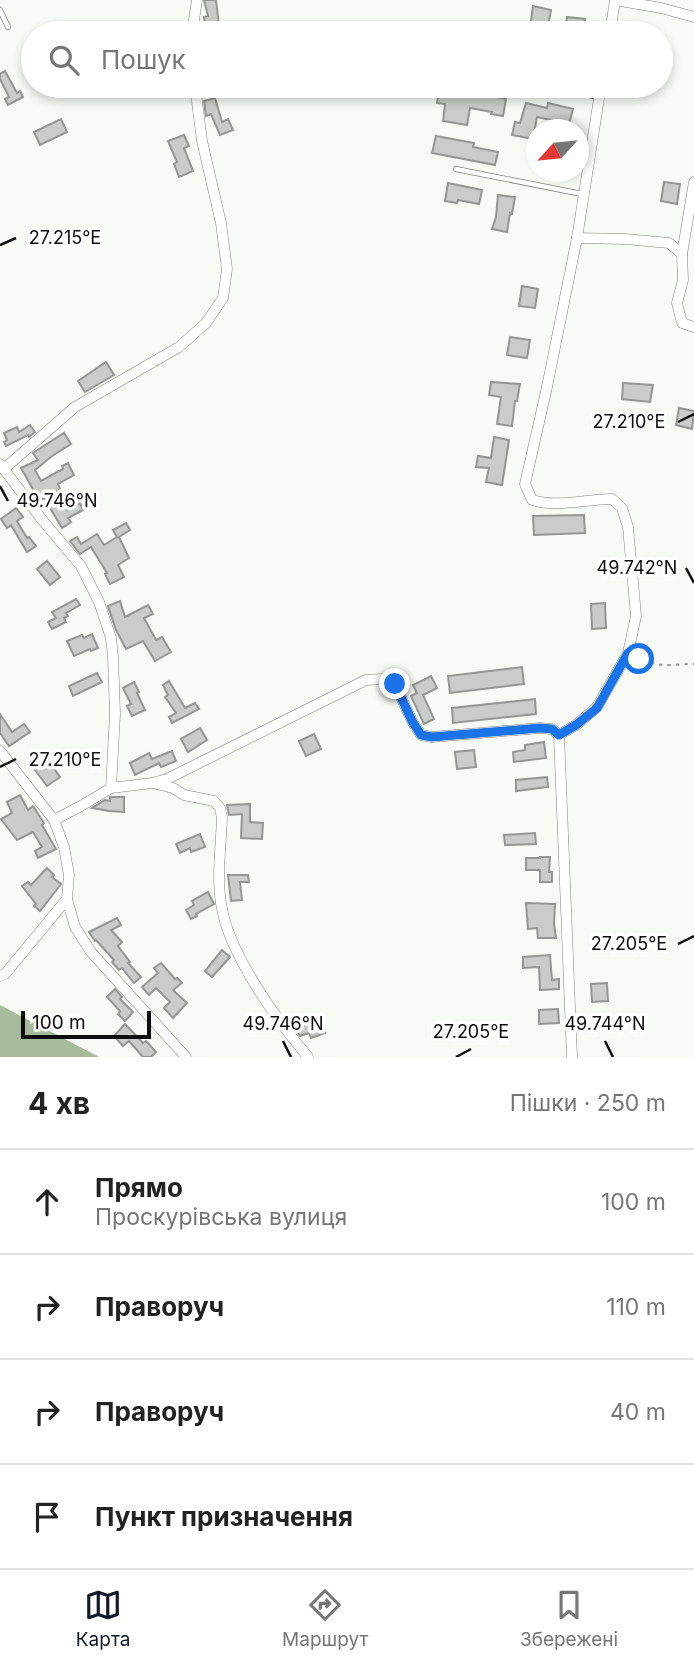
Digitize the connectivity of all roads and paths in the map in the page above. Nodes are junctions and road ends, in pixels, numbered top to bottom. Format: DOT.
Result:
graph roads {
  1 [pos="197,0"];
  2 [pos="615,0"];
  3 [pos="0,10"];
  4 [pos="694,17"];
  5 [pos="194,21"];
  6 [pos="612,21"];
  7 [pos="8,27"];
  8 [pos="197,98"];
  9 [pos="599,98"];
  10 [pos="456,169"];
  11 [pos="694,182"];
  12 [pos="583,194"];
  13 [pos="577,238"];
  14 [pos="682,254"];
  15 [pos="694,327"];
  16 [pos="2,466"];
  17 [pos="628,653"];
  18 [pos="694,664"];
  19 [pos="559,735"];
  20 [pos="0,751"];
  21 [pos="152,783"];
  22 [pos="111,788"];
  23 [pos="54,820"];
  24 [pos="67,899"];
  25 [pos="0,975"];
  26 [pos="186,1057"];
  27 [pos="308,1057"];
  28 [pos="572,1057"];
  1 -- 5 [label="street"];
  2 -- 4 [label="street"];
  2 -- 6 [label="street"];
  3 -- 7 [label="lane"];
  8 -- 16 [label="street"];
  9 -- 12 [label="street"];
  10 -- 12 [label="lane"];
  11 -- 14 [label="street"];
  12 -- 13 [label="street"];
  13 -- 14 [label="street"];
  13 -- 17 [label="street"];
  14 -- 15 [label="street"];
  16 -- 22 [label="street"];
  17 -- 18 [label="path"];
  17 -- 19 [label="street"];
  19 -- 21 [label="street"];
  19 -- 28 [label="street"];
  20 -- 23 [label="street"];
  21 -- 22 [label="street"];
  21 -- 27 [label="street"];
  22 -- 23 [label="street"];
  23 -- 24 [label="street"];
  24 -- 25 [label="street"];
  24 -- 26 [label="street"];
}
